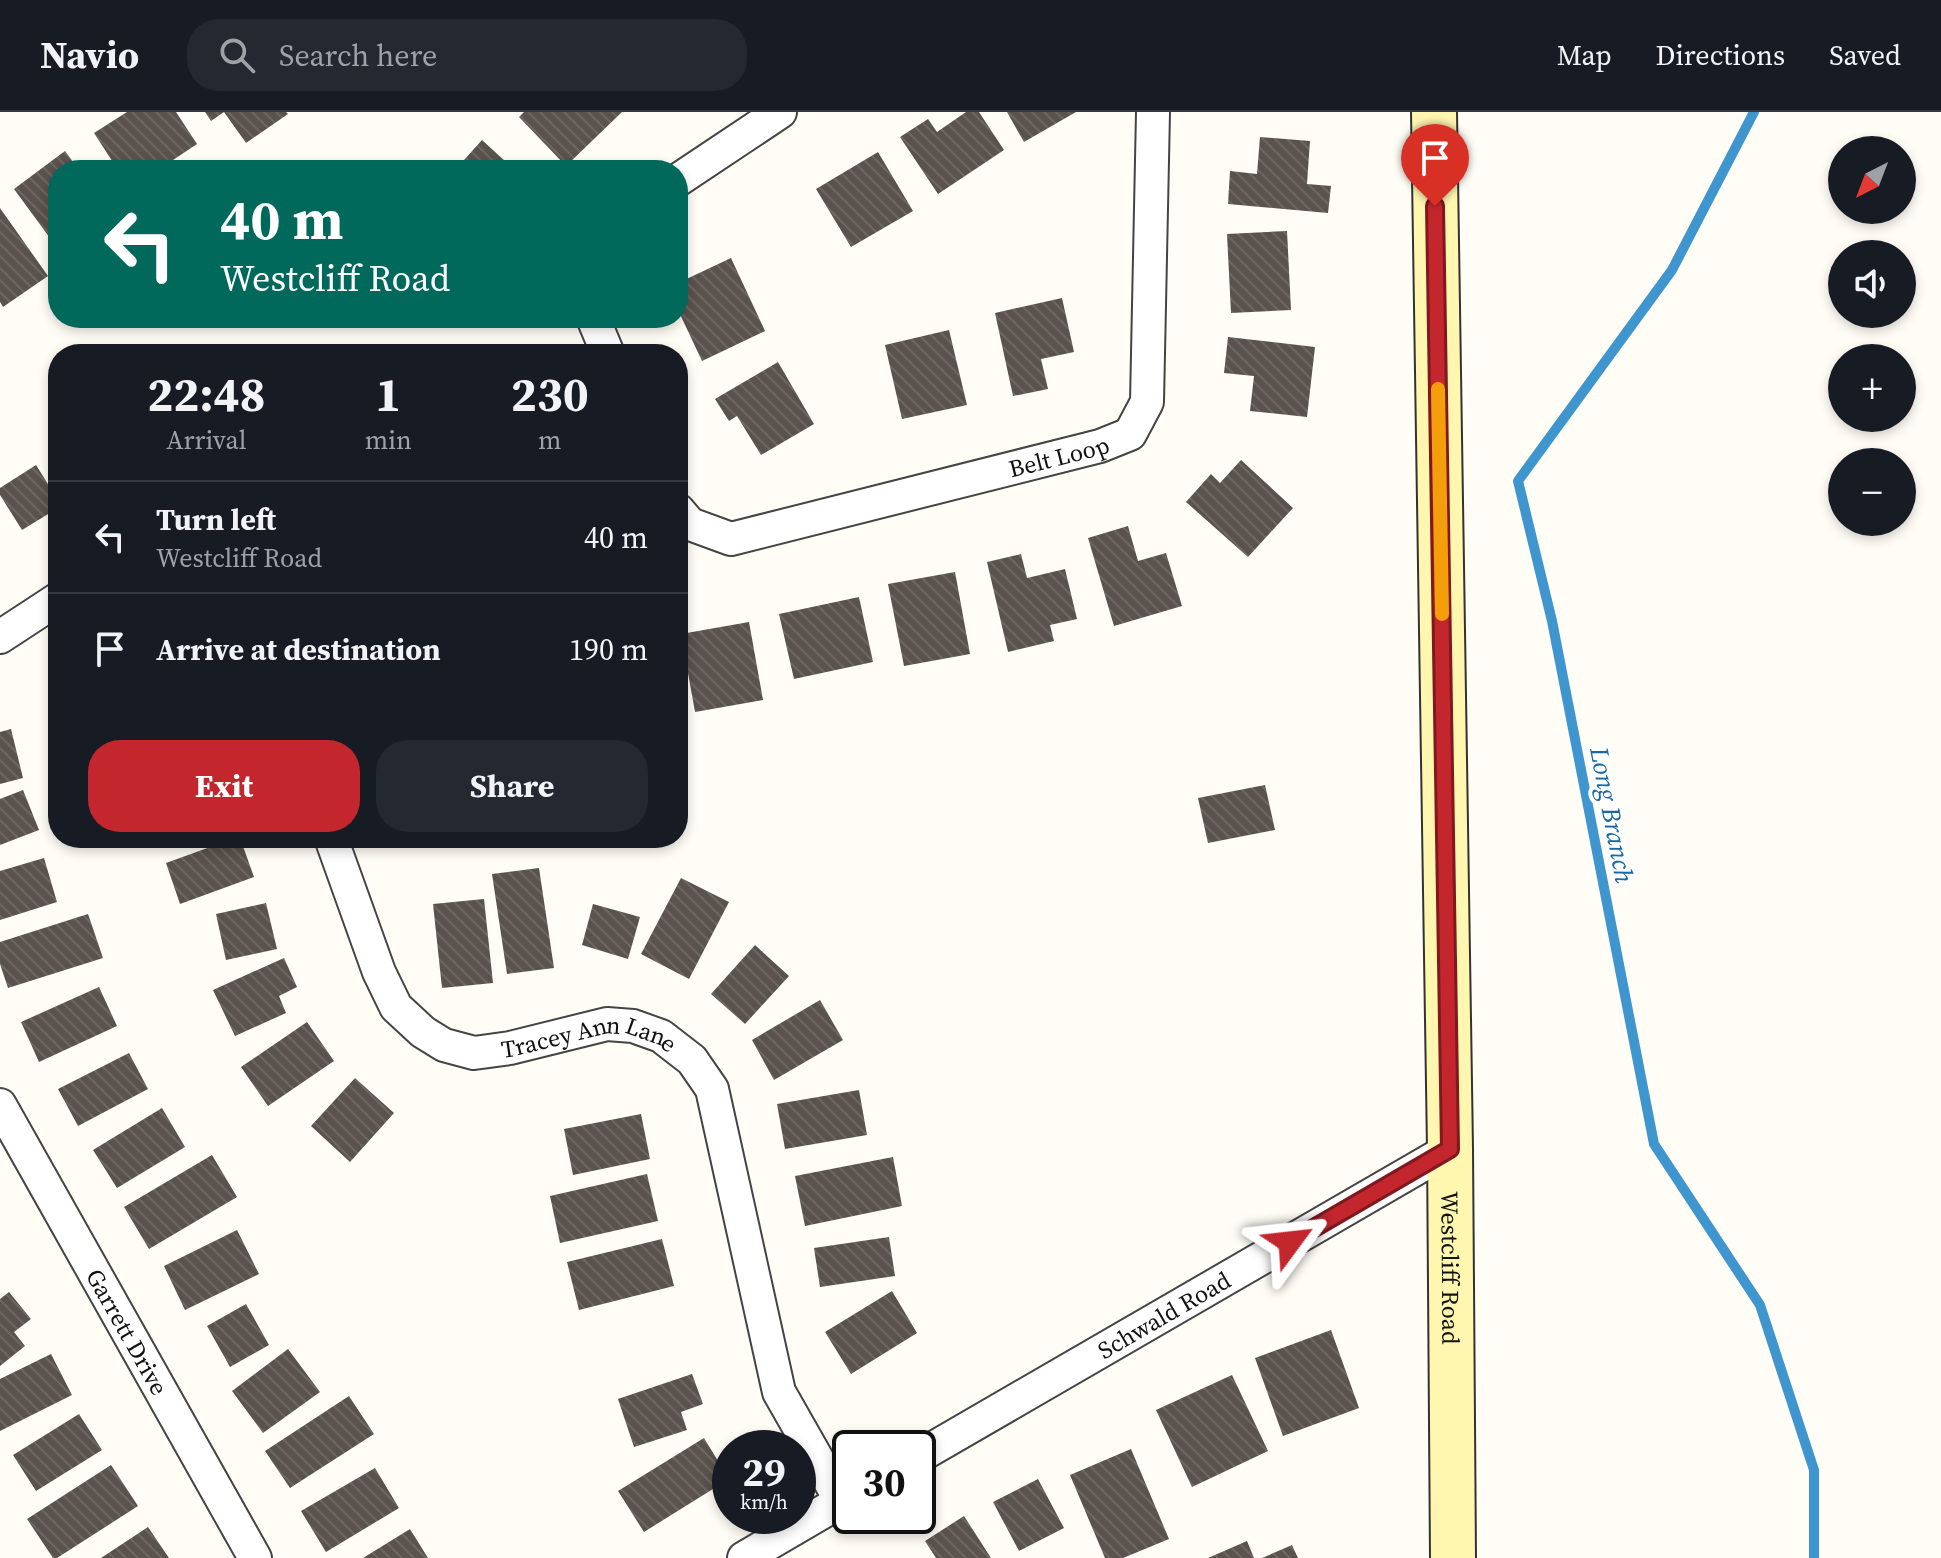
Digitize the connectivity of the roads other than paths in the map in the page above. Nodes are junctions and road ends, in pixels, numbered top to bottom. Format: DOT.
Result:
graph roads {
  1 [pos="780,112"];
  2 [pos="1153,112"];
  3 [pos="1434,112"];
  4 [pos="688,173"];
  5 [pos="688,522"];
  6 [pos="48,606"];
  7 [pos="0,637"];
  8 [pos="335,848"];
  9 [pos="0,1105"];
  10 [pos="1450,1149"];
  11 [pos="936,1447"];
  12 [pos="832,1478"];
  13 [pos="832,1507"];
  14 [pos="255,1558"];
  15 [pos="744,1558"];
  16 [pos="1453,1558"];
  1 -- 4 [label="street"];
  2 -- 5 [label="street, Belt Loop"];
  3 -- 10 [label="street, Westcliff Road"];
  6 -- 7 [label="street"];
  8 -- 12 [label="street, Tracey Ann Lane"];
  9 -- 14 [label="street, Garrett Drive"];
  10 -- 11 [label="street, Schwald Road"];
  10 -- 16 [label="street, Westcliff Road"];
  13 -- 15 [label="street"];
}
